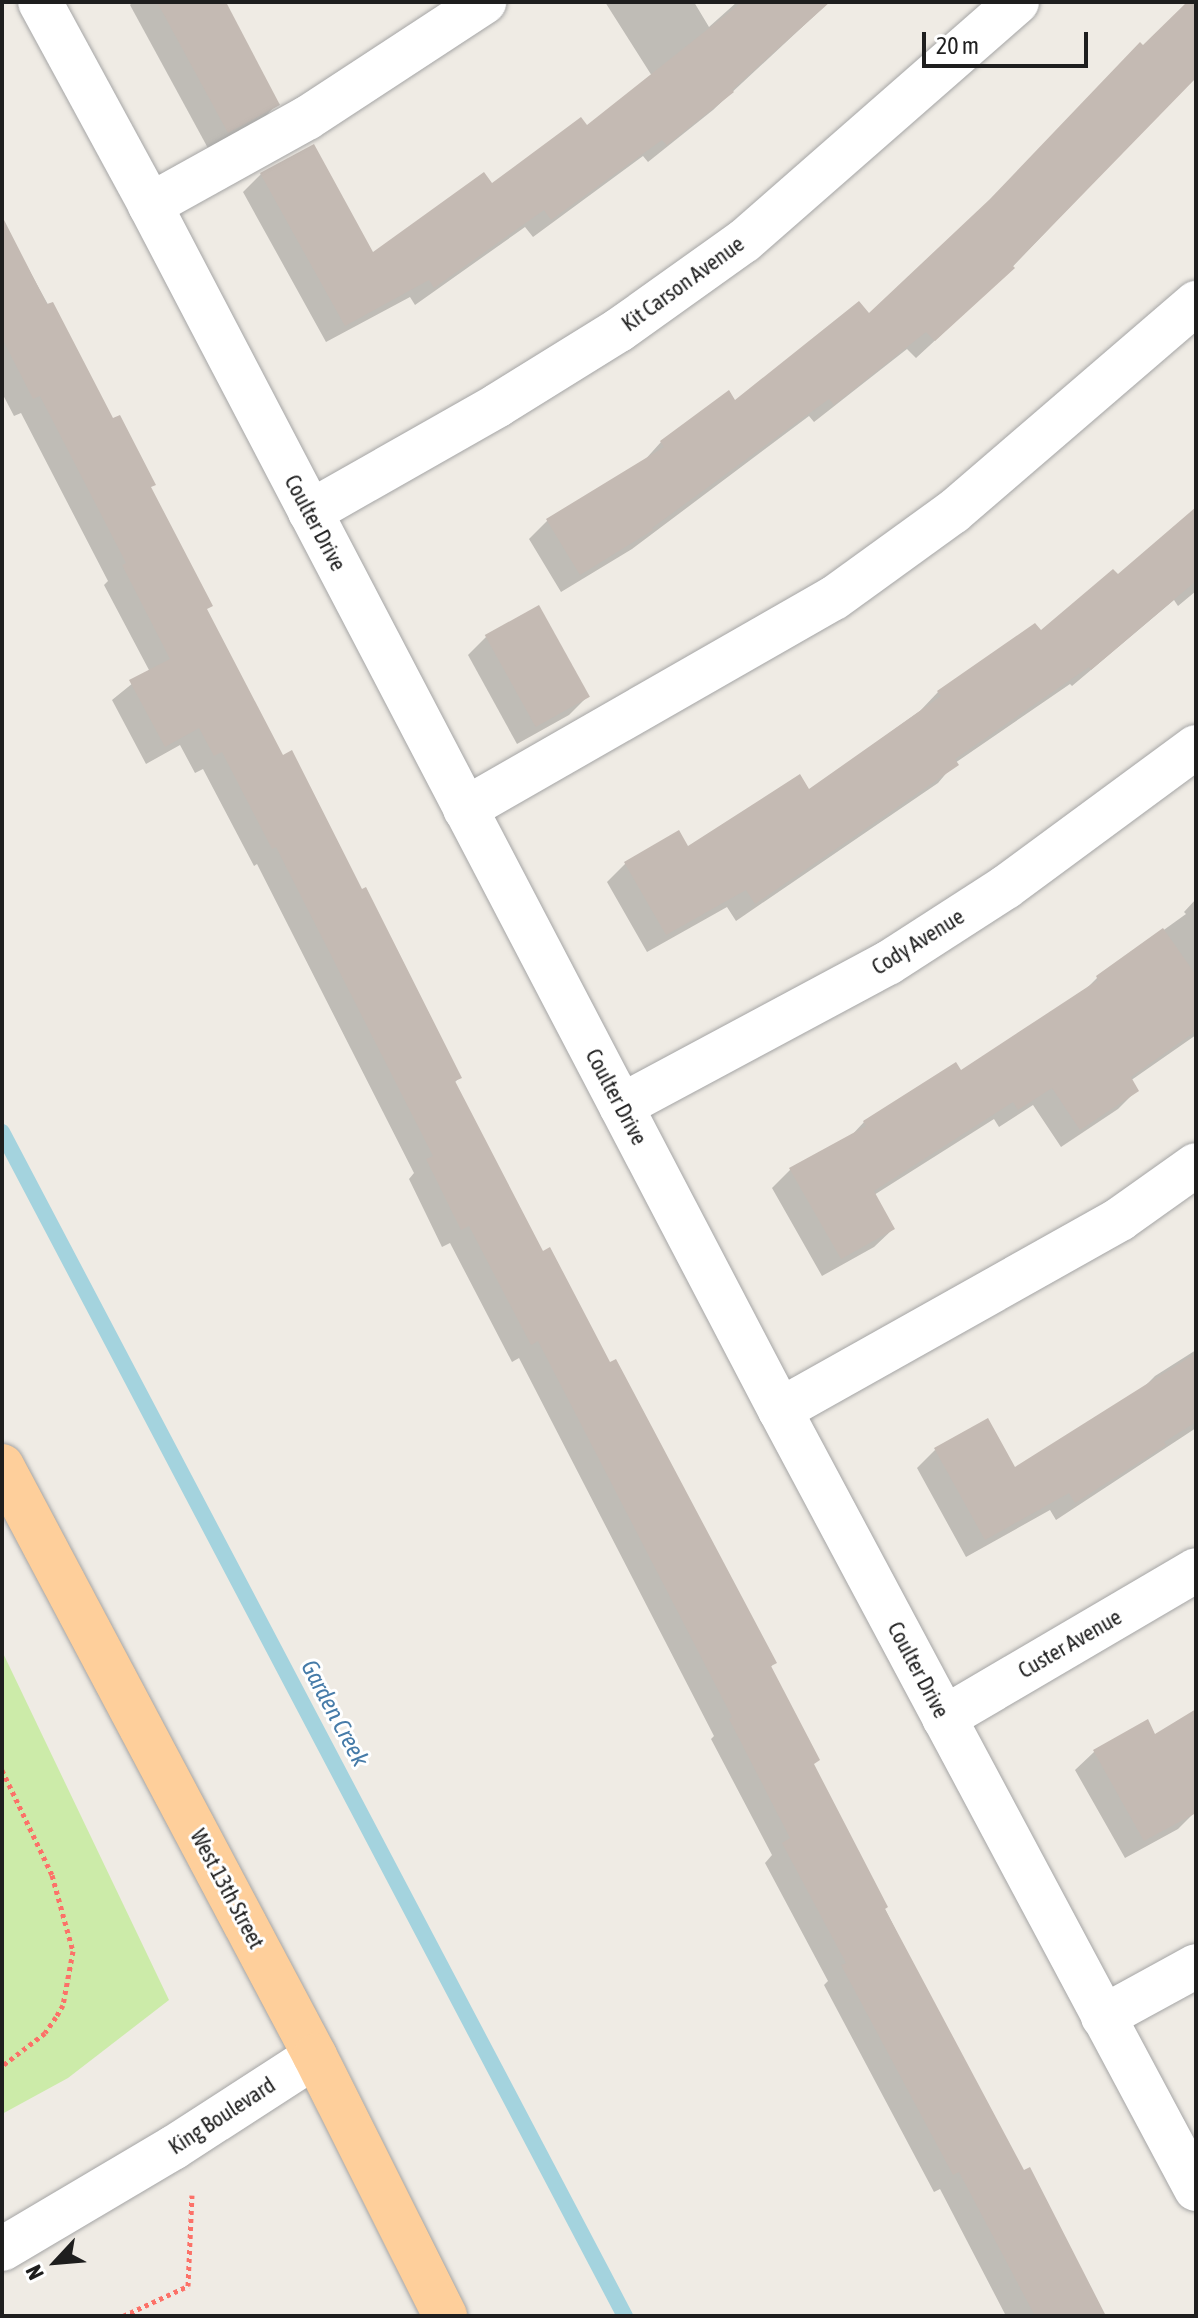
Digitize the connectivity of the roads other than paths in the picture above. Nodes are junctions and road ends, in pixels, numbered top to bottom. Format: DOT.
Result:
graph roads {
  1 [pos="40,2"];
  2 [pos="484,2"];
  3 [pos="1017,2"];
  4 [pos="150,205"];
  5 [pos="1196,303"];
  6 [pos="310,512"];
  7 [pos="1196,747"];
  8 [pos="465,809"];
  9 [pos="621,1106"];
  10 [pos="1196,1165"];
  11 [pos="780,1410"];
  12 [pos="2,1466"];
  13 [pos="1196,1570"];
  14 [pos="944,1718"];
  15 [pos="1196,1966"];
  16 [pos="1103,2017"];
  17 [pos="315,2056"];
  18 [pos="128,2175"];
  19 [pos="1196,2189"];
  20 [pos="2,2225"];
  21 [pos="2,2249"];
  22 [pos="445,2316"];
  1 -- 4 [label="street, Coulter Drive"];
  2 -- 4 [label="street"];
  3 -- 6 [label="street, Kit Carson Avenue"];
  4 -- 6 [label="street, Coulter Drive"];
  5 -- 8 [label="street"];
  6 -- 8 [label="street, Coulter Drive"];
  7 -- 9 [label="street, Cody Avenue"];
  8 -- 9 [label="street, Coulter Drive"];
  9 -- 11 [label="street, Coulter Drive"];
  10 -- 11 [label="street"];
  11 -- 14 [label="street, Coulter Drive"];
  12 -- 17 [label="main road, West 13th Street"];
  13 -- 14 [label="street, Custer Avenue"];
  14 -- 16 [label="street, Coulter Drive"];
  15 -- 16 [label="street"];
  16 -- 19 [label="street, Coulter Drive"];
  17 -- 18 [label="street, King Boulevard"];
  17 -- 22 [label="main road, West 13th Street"];
  18 -- 20 [label="street, King Boulevard"];
  18 -- 21 [label="street, King Boulevard"];
}
